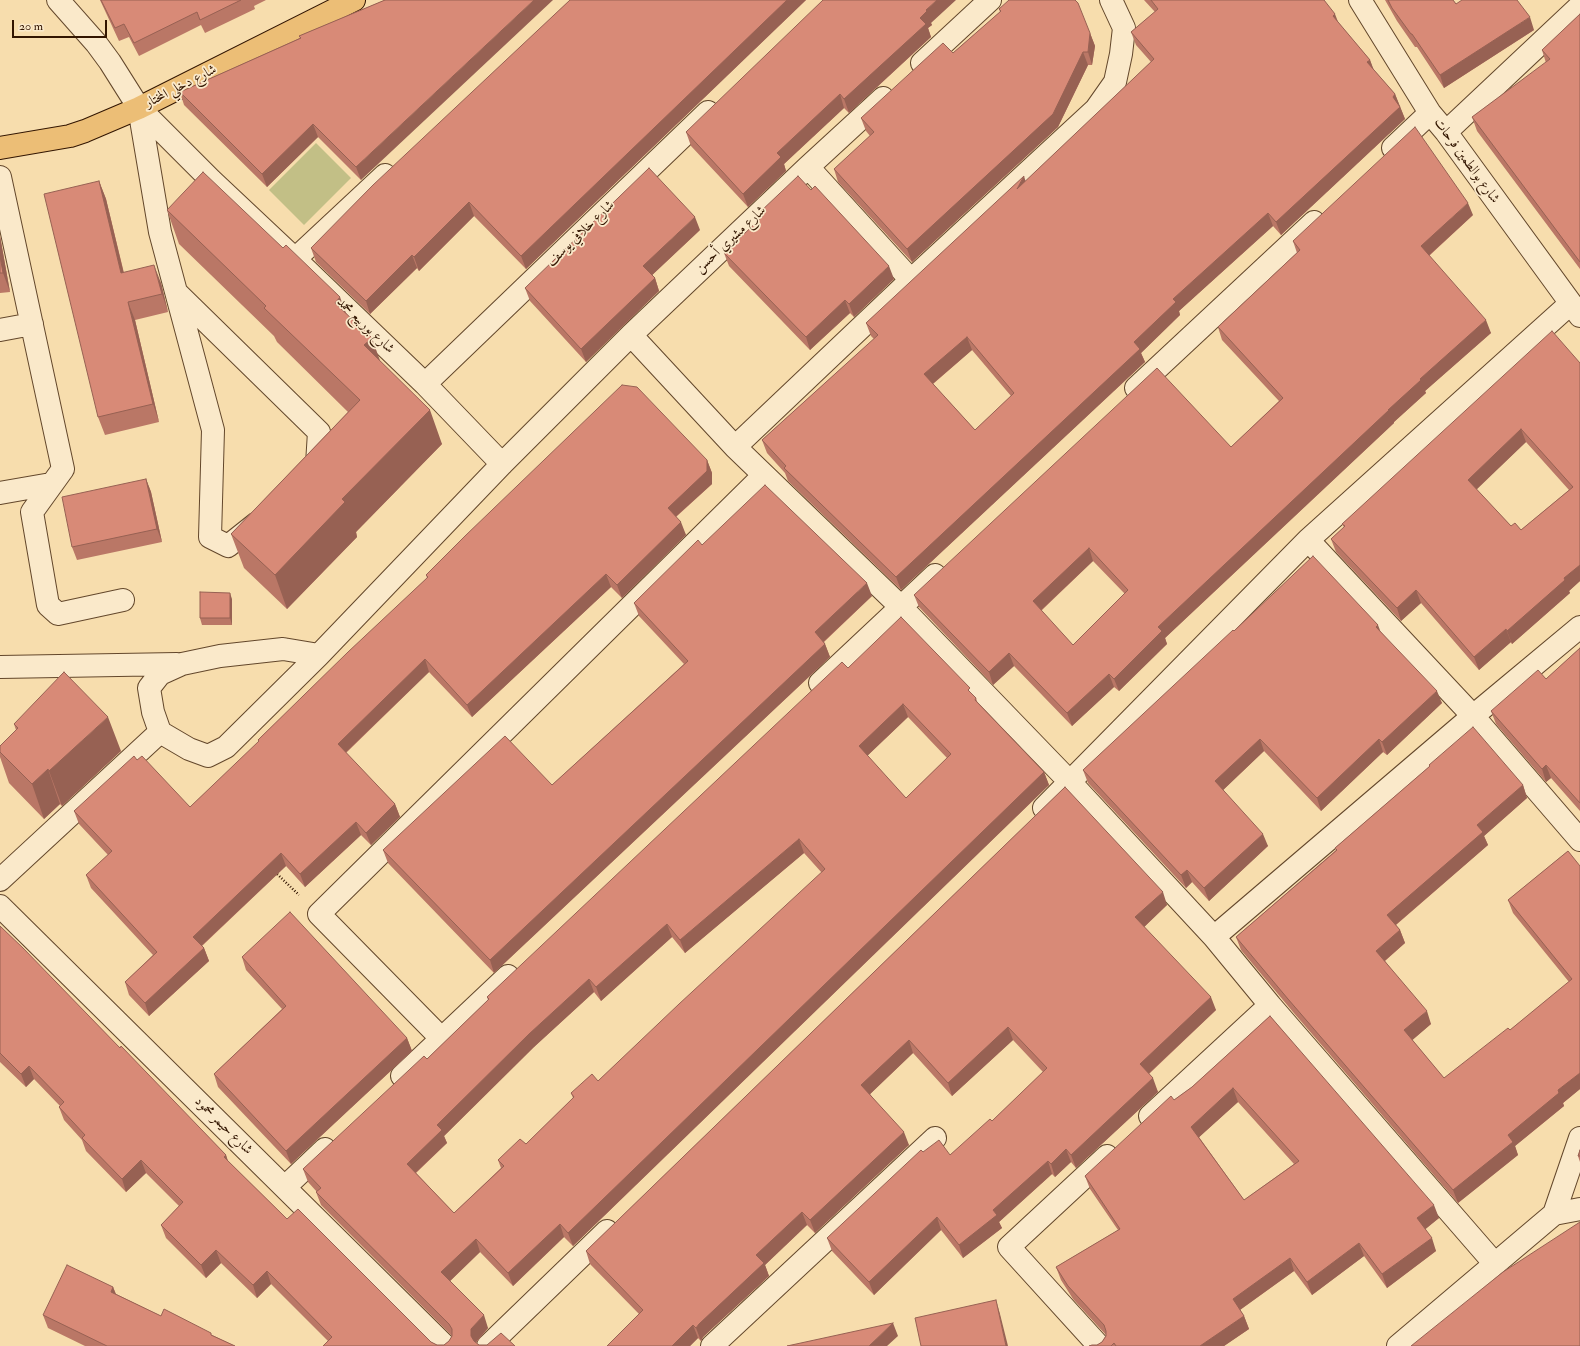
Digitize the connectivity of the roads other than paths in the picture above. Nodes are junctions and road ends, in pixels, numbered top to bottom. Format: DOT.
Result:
graph roads {
  1 [pos="58,0"];
  2 [pos="354,0"];
  3 [pos="990,0"];
  4 [pos="1111,0"];
  5 [pos="1360,0"];
  6 [pos="1580,6"];
  7 [pos="722,99"];
  8 [pos="139,108"];
  9 [pos="1430,113"];
  10 [pos="1446,132"];
  11 [pos="0,148"];
  12 [pos="399,162"];
  13 [pos="1378,162"];
  14 [pos="808,167"];
  15 [pos="0,177"];
  16 [pos="211,180"];
  17 [pos="196,196"];
  18 [pos="1326,211"];
  19 [pos="175,216"];
  20 [pos="160,232"];
  21 [pos="296,259"];
  22 [pos="912,280"];
  23 [pos="177,293"];
  24 [pos="1575,310"];
  25 [pos="32,324"];
  26 [pos="0,330"];
  27 [pos="631,335"];
  28 [pos="425,384"];
  29 [pos="1122,401"];
  30 [pos="735,447"];
  31 [pos="502,464"];
  32 [pos="764,475"];
  33 [pos="51,484"];
  34 [pos="294,486"];
  35 [pos="0,493"];
  36 [pos="272,508"];
  37 [pos="1308,540"];
  38 [pos="948,564"];
  39 [pos="123,600"];
  40 [pos="901,607"];
  41 [pos="1580,627"];
  42 [pos="319,655"];
  43 [pos="182,664"];
  44 [pos="0,667"];
  45 [pos="808,694"];
  46 [pos="1473,716"];
  47 [pos="160,732"];
  48 [pos="1070,782"];
  49 [pos="1030,821"];
  50 [pos="1580,840"];
  51 [pos="0,880"];
  52 [pos="0,906"];
  53 [pos="1214,937"];
  54 [pos="523,962"];
  55 [pos="1270,1005"];
  56 [pos="442,1039"];
  57 [pos="390,1088"];
  58 [pos="1137,1129"];
  59 [pos="337,1138"];
  60 [pos="935,1138"];
  61 [pos="1580,1138"];
  62 [pos="1119,1145"];
  63 [pos="285,1187"];
  64 [pos="1580,1209"];
  65 [pos="1554,1214"];
  66 [pos="619,1219"];
  67 [pos="1494,1264"];
  68 [pos="445,1346"];
  69 [pos="488,1346"];
  70 [pos="712,1346"];
  71 [pos="1099,1346"];
  72 [pos="1398,1346"];
  1 -- 8 [label="street"];
  2 -- 8 [label="main road, شارع دخلي المختار"];
  3 -- 14 [label="street, شارع مشيري أحسن"];
  4 -- 22 [label="street"];
  5 -- 9 [label="street, شارع بوالطمين فرحات"];
  6 -- 10 [label="street"];
  7 -- 28 [label="street, شارع خلافي يوسف"];
  8 -- 11 [label="main road, شارع دخلي المختار"];
  8 -- 16 [label="street, شارع بوربيع محمد"];
  8 -- 20 [label="street"];
  9 -- 10 [label="street, شارع بوالطمين فرحات"];
  9 -- 13 [label="street"];
  10 -- 24 [label="street, شارع بوالطمين فرحات"];
  12 -- 21 [label="street"];
  14 -- 22 [label="street"];
  14 -- 27 [label="street, شارع مشيري أحسن"];
  15 -- 25 [label="street"];
  16 -- 17 [label="street"];
  16 -- 21 [label="street, شارع بوربيع محمد"];
  18 -- 29 [label="street"];
  19 -- 20 [label="street"];
  20 -- 23 [label="street"];
  21 -- 28 [label="street, شارع بوربيع محمد"];
  22 -- 30 [label="street"];
  23 -- 34 [label="street"];
  23 -- 36 [label="street"];
  24 -- 37 [label="street"];
  25 -- 26 [label="street"];
  25 -- 33 [label="street"];
  27 -- 30 [label="street"];
  27 -- 31 [label="street, شارع مشيري أحسن"];
  28 -- 31 [label="street, شارع بوربيع محمد"];
  30 -- 32 [label="street"];
  31 -- 42 [label="street, شارع مشيري أحسن"];
  32 -- 40 [label="street"];
  32 -- 56 [label="street"];
  33 -- 35 [label="street"];
  33 -- 39 [label="street"];
  37 -- 46 [label="street"];
  37 -- 48 [label="street"];
  38 -- 40 [label="street"];
  40 -- 45 [label="street"];
  40 -- 48 [label="street"];
  41 -- 46 [label="street"];
  42 -- 43 [label="street"];
  42 -- 47 [label="street, شارع مشيري أحسن"];
  43 -- 44 [label="street"];
  43 -- 47 [label="street"];
  46 -- 50 [label="street"];
  46 -- 53 [label="street"];
  47 -- 51 [label="street"];
  48 -- 49 [label="street"];
  48 -- 53 [label="street"];
  52 -- 63 [label="street, شارع حيمر محمود"];
  53 -- 55 [label="street"];
  54 -- 56 [label="street"];
  55 -- 58 [label="street"];
  55 -- 67 [label="street"];
  56 -- 57 [label="street"];
  59 -- 63 [label="street"];
  60 -- 70 [label="street"];
  61 -- 65 [label="street"];
  62 -- 71 [label="street"];
  63 -- 68 [label="street, شارع حيمر محمود"];
  64 -- 65 [label="street"];
  65 -- 67 [label="street"];
  66 -- 69 [label="street"];
  67 -- 72 [label="street"];
}
